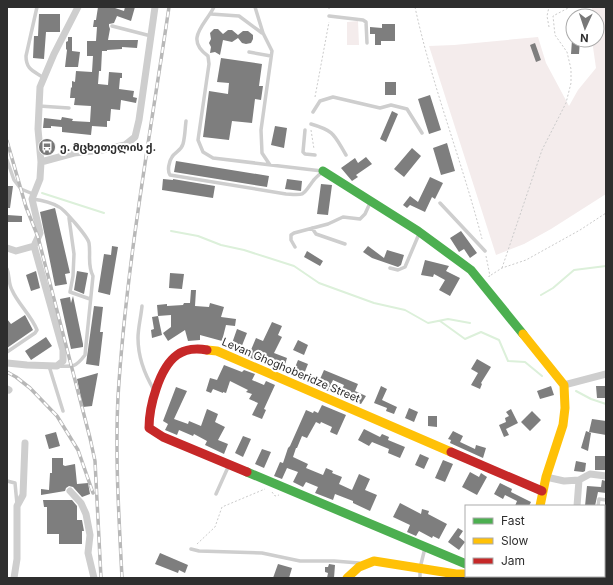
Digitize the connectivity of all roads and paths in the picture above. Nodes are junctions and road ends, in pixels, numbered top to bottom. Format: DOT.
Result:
graph roads {
  1 [pos="37,7"];
  2 [pos="78,7"];
  3 [pos="155,7"];
  4 [pos="214,7"];
  5 [pos="255,7"];
  6 [pos="329,7"];
  7 [pos="415,7"];
  8 [pos="549,7"];
  9 [pos="570,7"];
  10 [pos="211,14"];
  11 [pos="329,16"];
  12 [pos="112,26"];
  13 [pos="549,27"];
  14 [pos="263,33"];
  15 [pos="152,36"];
  16 [pos="367,43"];
  17 [pos="249,52"];
  18 [pos="271,56"];
  19 [pos="44,78"];
  20 [pos="316,97"];
  21 [pos="39,106"];
  22 [pos="69,108"];
  23 [pos="313,112"];
  24 [pos="186,121"];
  25 [pos="311,124"];
  26 [pos="305,130"];
  27 [pos="422,133"];
  28 [pos="346,154"];
  29 [pos="316,155"];
  30 [pos="7,160"];
  31 [pos="41,162"];
  32 [pos="270,165"];
  33 [pos="323,172"];
  34 [pos="32,197"];
  35 [pos="371,202"];
  36 [pos="440,203"];
  37 [pos="606,213"];
  38 [pos="69,217"];
  39 [pos="312,228"];
  40 [pos="420,233"];
  41 [pos="346,244"];
  42 [pos="34,246"];
  43 [pos="295,247"];
  44 [pos="7,248"];
  45 [pos="485,251"];
  46 [pos="390,268"];
  47 [pos="502,268"];
  48 [pos="7,269"];
  49 [pos="490,276"];
  50 [pos="480,280"];
  51 [pos="90,299"];
  52 [pos="142,306"];
  53 [pos="7,352"];
  54 [pos="7,363"];
  55 [pos="48,365"];
  56 [pos="57,366"];
  57 [pos="606,374"];
  58 [pos="564,385"];
  59 [pos="156,392"];
  60 [pos="63,411"];
  61 [pos="25,443"];
  62 [pos="229,464"];
  63 [pos="606,476"];
  64 [pos="546,477"];
  65 [pos="579,480"];
  66 [pos="7,481"];
  67 [pos="267,488"];
  68 [pos="70,491"];
  69 [pos="542,491"];
  70 [pos="216,494"];
  71 [pos="606,500"];
  72 [pos="540,505"];
  73 [pos="577,505"];
  74 [pos="598,505"];
  75 [pos="17,506"];
  76 [pos="426,546"];
  77 [pos="191,549"];
  78 [pos="364,564"];
  79 [pos="465,564"];
  80 [pos="420,568"];
  81 [pos="465,574"];
  82 [pos="14,578"];
  83 [pos="94,578"];
  84 [pos="347,578"];
  85 [pos="420,578"];
  1 -- 19 [label="lane"];
  2 -- 19 [label="street"];
  3 -- 15 [label="street"];
  4 -- 10 [label="lane"];
  5 -- 14 [label="lane"];
  6 -- 11 [label="path"];
  7 -- 45 [label="path"];
  8 -- 13 [label="path"];
  9 -- 47 [label="path"];
  10 -- 14 [label="lane"];
  10 -- 32 [label="lane"];
  11 -- 16 [label="lane"];
  11 -- 20 [label="path"];
  12 -- 15 [label="lane"];
  14 -- 18 [label="lane"];
  15 -- 31 [label="street"];
  17 -- 18 [label="lane"];
  18 -- 32 [label="lane"];
  19 -- 21 [label="street"];
  21 -- 22 [label="lane"];
  21 -- 31 [label="street"];
  23 -- 27 [label="lane"];
  24 -- 33 [label="lane"];
  25 -- 28 [label="lane"];
  25 -- 29 [label="path"];
  26 -- 29 [label="lane"];
  30 -- 34 [label="lane"];
  31 -- 34 [label="street"];
  32 -- 33 [label="lane"];
  33 -- 35 [label="street"];
  34 -- 38 [label="lane"];
  34 -- 42 [label="street"];
  35 -- 39 [label="lane"];
  35 -- 40 [label="street"];
  36 -- 45 [label="lane"];
  37 -- 47 [label="path"];
  38 -- 51 [label="lane"];
  38 -- 51 [label="lane"];
  39 -- 41 [label="lane"];
  39 -- 43 [label="lane"];
  40 -- 46 [label="lane"];
  40 -- 50 [label="street"];
  42 -- 44 [label="street"];
  42 -- 56 [label="street"];
  45 -- 49 [label="path"];
  47 -- 49 [label="path"];
  48 -- 53 [label="lane"];
  49 -- 50 [label="path"];
  50 -- 58 [label="street"];
  51 -- 56 [label="lane"];
  52 -- 59 [label="lane"];
  54 -- 55 [label="street"];
  55 -- 56 [label="street"];
  55 -- 60 [label="lane"];
  57 -- 58 [label="street"];
  58 -- 64 [label="street"];
  59 -- 62 [label="street, Levan Ghoghoberidze Street"];
  59 -- 69 [label="street, Levan Ghoghoberidze Street"];
  61 -- 75 [label="street"];
  62 -- 70 [label="lane"];
  62 -- 76 [label="street, Levan Ghoghoberidze Street"];
  63 -- 65 [label="street"];
  64 -- 65 [label="street"];
  64 -- 69 [label="street"];
  65 -- 73 [label="street"];
  66 -- 75 [label="lane"];
  67 -- 77 [label="path"];
  68 -- 83 [label="street"];
  69 -- 72 [label="street"];
  71 -- 74 [label="lane"];
  75 -- 82 [label="street"];
  76 -- 79 [label="street, Levan Ghoghoberidze Street"];
  76 -- 80 [label="lane"];
  77 -- 78 [label="lane"];
  78 -- 80 [label="street"];
  78 -- 84 [label="street"];
  80 -- 81 [label="street"];
  80 -- 85 [label="lane"];
}
